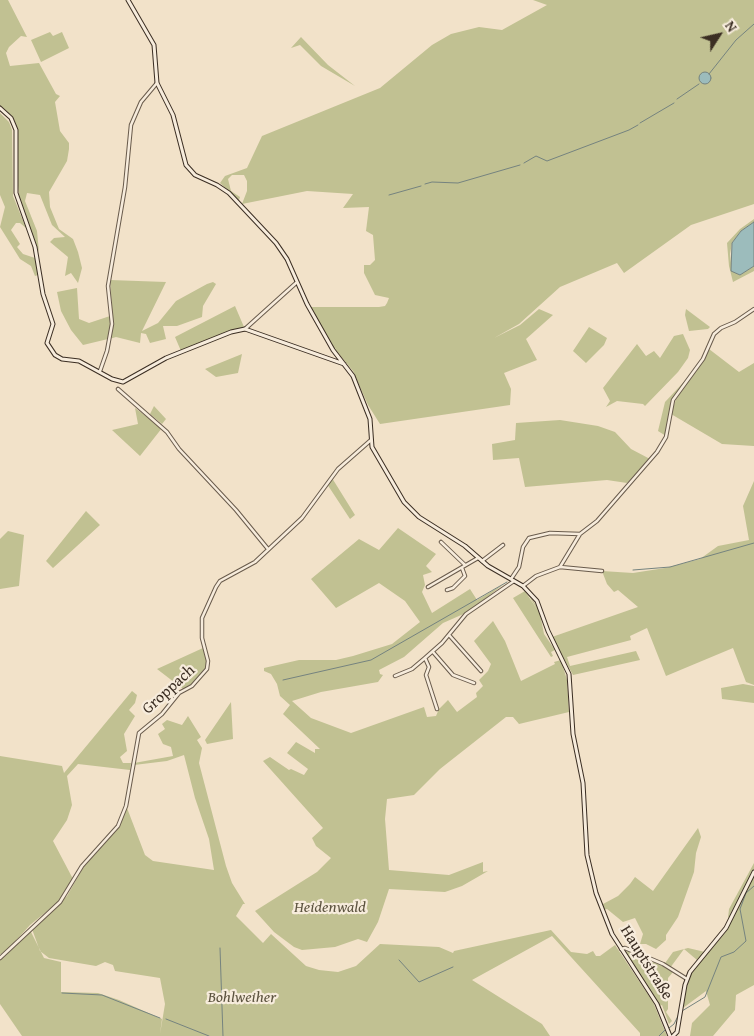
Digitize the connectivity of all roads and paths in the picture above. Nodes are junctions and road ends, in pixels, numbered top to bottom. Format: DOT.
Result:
graph roads {
  1 [pos="128,0"];
  2 [pos="157,83"];
  3 [pos="0,108"];
  4 [pos="296,283"];
  5 [pos="754,309"];
  6 [pos="245,329"];
  7 [pos="344,364"];
  8 [pos="100,371"];
  9 [pos="118,389"];
  10 [pos="371,440"];
  11 [pos="580,534"];
  12 [pos="441,542"];
  13 [pos="502,545"];
  14 [pos="268,549"];
  15 [pos="478,558"];
  16 [pos="482,561"];
  17 [pos="465,565"];
  18 [pos="560,567"];
  19 [pos="462,568"];
  20 [pos="602,571"];
  21 [pos="513,580"];
  22 [pos="523,586"];
  23 [pos="428,587"];
  24 [pos="447,590"];
  25 [pos="449,635"];
  26 [pos="433,652"];
  27 [pos="425,658"];
  28 [pos="481,671"];
  29 [pos="394,676"];
  30 [pos="474,683"];
  31 [pos="437,709"];
  32 [pos="754,872"];
  33 [pos="621,949"];
  34 [pos="0,958"];
  35 [pos="686,979"];
  36 [pos="671,1035"];
  1 -- 2 [label="main road"];
  2 -- 4 [label="main road"];
  2 -- 8 [label="street"];
  3 -- 8 [label="main road"];
  4 -- 6 [label="street"];
  4 -- 7 [label="main road"];
  5 -- 11 [label="street"];
  6 -- 7 [label="main road"];
  6 -- 8 [label="main road"];
  7 -- 10 [label="main road"];
  9 -- 14 [label="street"];
  10 -- 14 [label="street"];
  10 -- 15 [label="main road, Hauptstraße"];
  11 -- 18 [label="street"];
  11 -- 21 [label="street"];
  12 -- 17 [label="street"];
  13 -- 16 [label="street"];
  14 -- 34 [label="street, Groppach"];
  15 -- 16 [label="main road, Hauptstraße"];
  15 -- 17 [label="street"];
  16 -- 21 [label="main road, Hauptstraße"];
  17 -- 19 [label="street"];
  18 -- 20 [label="street"];
  18 -- 22 [label="street"];
  19 -- 23 [label="street"];
  19 -- 24 [label="street"];
  21 -- 22 [label="main road, Hauptstraße"];
  21 -- 25 [label="street"];
  22 -- 33 [label="main road, Hauptstraße"];
  25 -- 26 [label="street"];
  25 -- 28 [label="street"];
  26 -- 27 [label="street"];
  26 -- 30 [label="street"];
  27 -- 29 [label="street"];
  27 -- 31 [label="street"];
  32 -- 35 [label="main road"];
  33 -- 35 [label="street"];
  33 -- 36 [label="main road, Hauptstraße"];
  35 -- 36 [label="main road"];
}
